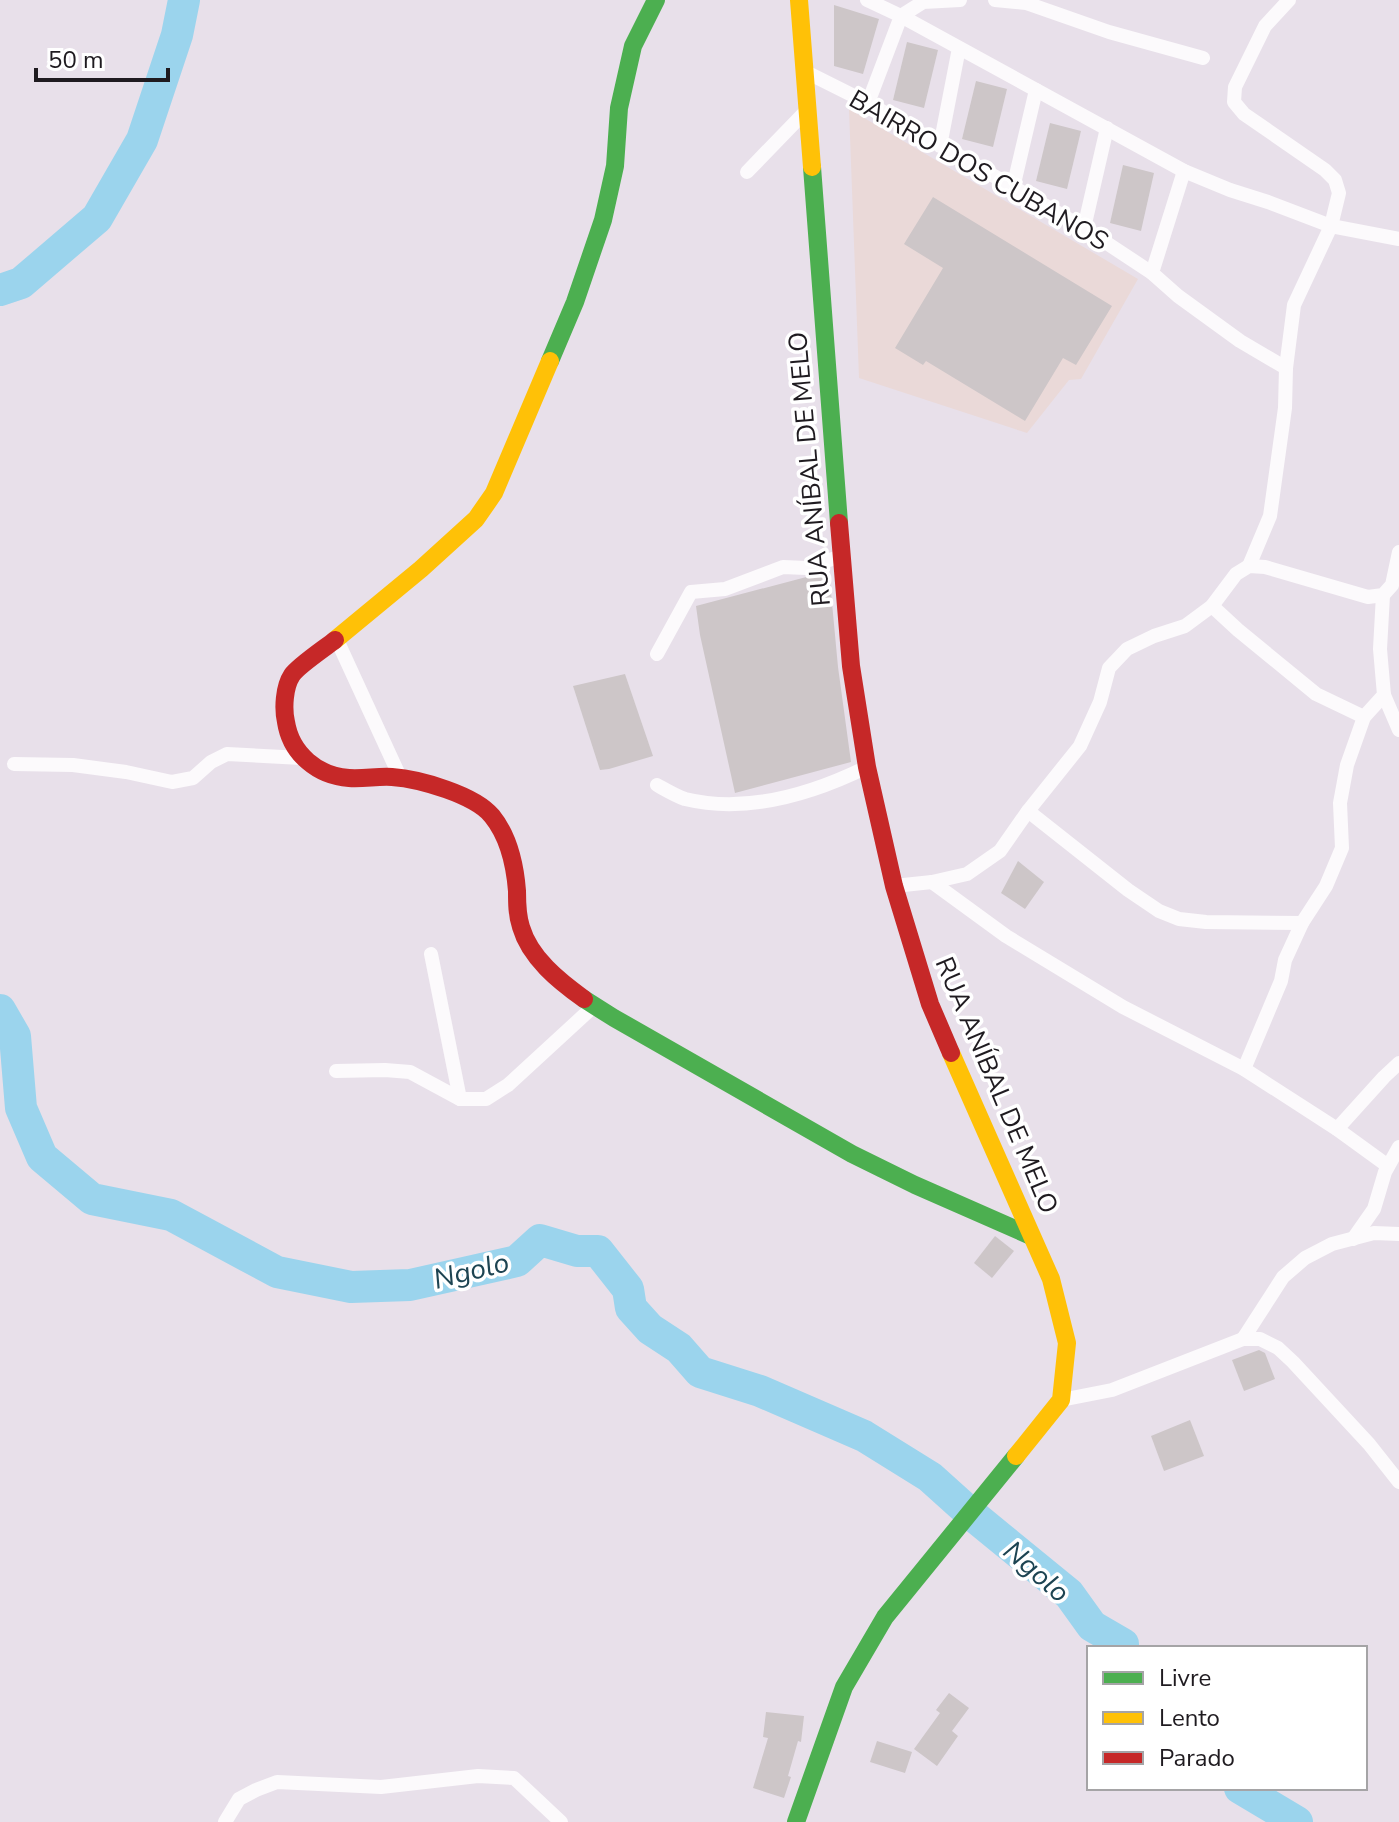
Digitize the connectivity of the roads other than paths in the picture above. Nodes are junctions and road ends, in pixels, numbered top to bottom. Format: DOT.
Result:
graph roads {
  1 [pos="656,0"];
  2 [pos="799,0"];
  3 [pos="867,0"];
  4 [pos="960,0"];
  5 [pos="995,0"];
  6 [pos="1289,0"];
  7 [pos="901,16"];
  8 [pos="959,48"];
  9 [pos="1203,58"];
  10 [pos="804,71"];
  11 [pos="1036,90"];
  12 [pos="868,103"];
  13 [pos="807,110"];
  14 [pos="1107,128"];
  15 [pos="940,146"];
  16 [pos="1184,171"];
  17 [pos="747,172"];
  18 [pos="1013,188"];
  19 [pos="1331,226"];
  20 [pos="1084,228"];
  21 [pos="1399,239"];
  22 [pos="1152,273"];
  23 [pos="1286,368"];
  24 [pos="1399,552"];
  25 [pos="841,556"];
  26 [pos="1249,566"];
  27 [pos="1383,595"];
  28 [pos="1212,606"];
  29 [pos="337,640"];
  30 [pos="657,654"];
  31 [pos="1384,695"];
  32 [pos="1364,717"];
  33 [pos="1399,730"];
  34 [pos="302,758"];
  35 [pos="14,764"];
  36 [pos="867,767"];
  37 [pos="400,777"];
  38 [pos="657,785"];
  39 [pos="1028,811"];
  40 [pos="932,882"];
  41 [pos="894,886"];
  42 [pos="1302,923"];
  43 [pos="431,954"];
  44 [pos="594,1006"];
  45 [pos="1399,1063"];
  46 [pos="1244,1069"];
  47 [pos="336,1071"];
  48 [pos="460,1099"];
  49 [pos="1337,1129"];
  50 [pos="1399,1147"];
  51 [pos="1388,1166"];
  52 [pos="1399,1234"];
  53 [pos="1031,1236"];
  54 [pos="1353,1239"];
  55 [pos="1243,1339"];
  56 [pos="1061,1400"];
  57 [pos="1399,1482"];
  58 [pos="225,1822"];
  59 [pos="561,1822"];
  60 [pos="796,1822"];
  1 -- 29 [label="street"];
  2 -- 10 [label="street, RUA ANÍBAL DE MELO"];
  3 -- 7 [label="street"];
  4 -- 7 [label="street"];
  5 -- 9 [label="street"];
  6 -- 19 [label="street"];
  7 -- 8 [label="street"];
  7 -- 12 [label="street"];
  8 -- 11 [label="street"];
  8 -- 15 [label="street"];
  10 -- 12 [label="street, BAIRRO DOS CUBANOS"];
  10 -- 13 [label="street, RUA ANÍBAL DE MELO"];
  11 -- 14 [label="street"];
  11 -- 18 [label="street"];
  12 -- 15 [label="street, BAIRRO DOS CUBANOS"];
  13 -- 17 [label="street"];
  13 -- 25 [label="street, RUA ANÍBAL DE MELO"];
  14 -- 16 [label="street"];
  14 -- 20 [label="street"];
  15 -- 18 [label="street, BAIRRO DOS CUBANOS"];
  16 -- 19 [label="street"];
  16 -- 22 [label="street"];
  18 -- 20 [label="street, BAIRRO DOS CUBANOS"];
  19 -- 21 [label="street"];
  19 -- 23 [label="street"];
  20 -- 22 [label="street, BAIRRO DOS CUBANOS"];
  22 -- 23 [label="street, BAIRRO DOS CUBANOS"];
  23 -- 26 [label="street"];
  24 -- 27 [label="street"];
  25 -- 30 [label="street"];
  25 -- 36 [label="street, RUA ANÍBAL DE MELO"];
  26 -- 27 [label="street"];
  26 -- 28 [label="street"];
  27 -- 31 [label="street"];
  28 -- 32 [label="street"];
  28 -- 39 [label="street"];
  29 -- 34 [label="street"];
  29 -- 37 [label="street"];
  31 -- 32 [label="street"];
  31 -- 33 [label="street"];
  32 -- 42 [label="street"];
  34 -- 35 [label="street"];
  34 -- 37 [label="street"];
  36 -- 38 [label="street"];
  36 -- 41 [label="street, RUA ANÍBAL DE MELO"];
  37 -- 44 [label="street"];
  39 -- 40 [label="street"];
  39 -- 42 [label="street"];
  40 -- 41 [label="street"];
  40 -- 46 [label="street"];
  41 -- 53 [label="street, RUA ANÍBAL DE MELO"];
  42 -- 46 [label="street"];
  43 -- 48 [label="street"];
  44 -- 48 [label="street"];
  44 -- 53 [label="street"];
  45 -- 49 [label="street"];
  46 -- 49 [label="street"];
  47 -- 48 [label="street"];
  49 -- 51 [label="street"];
  50 -- 51 [label="street"];
  51 -- 54 [label="street"];
  52 -- 54 [label="street"];
  53 -- 56 [label="street, RUA ANÍBAL DE MELO"];
  54 -- 55 [label="street"];
  55 -- 56 [label="street"];
  55 -- 57 [label="street"];
  56 -- 60 [label="street"];
  58 -- 59 [label="street"];
}
